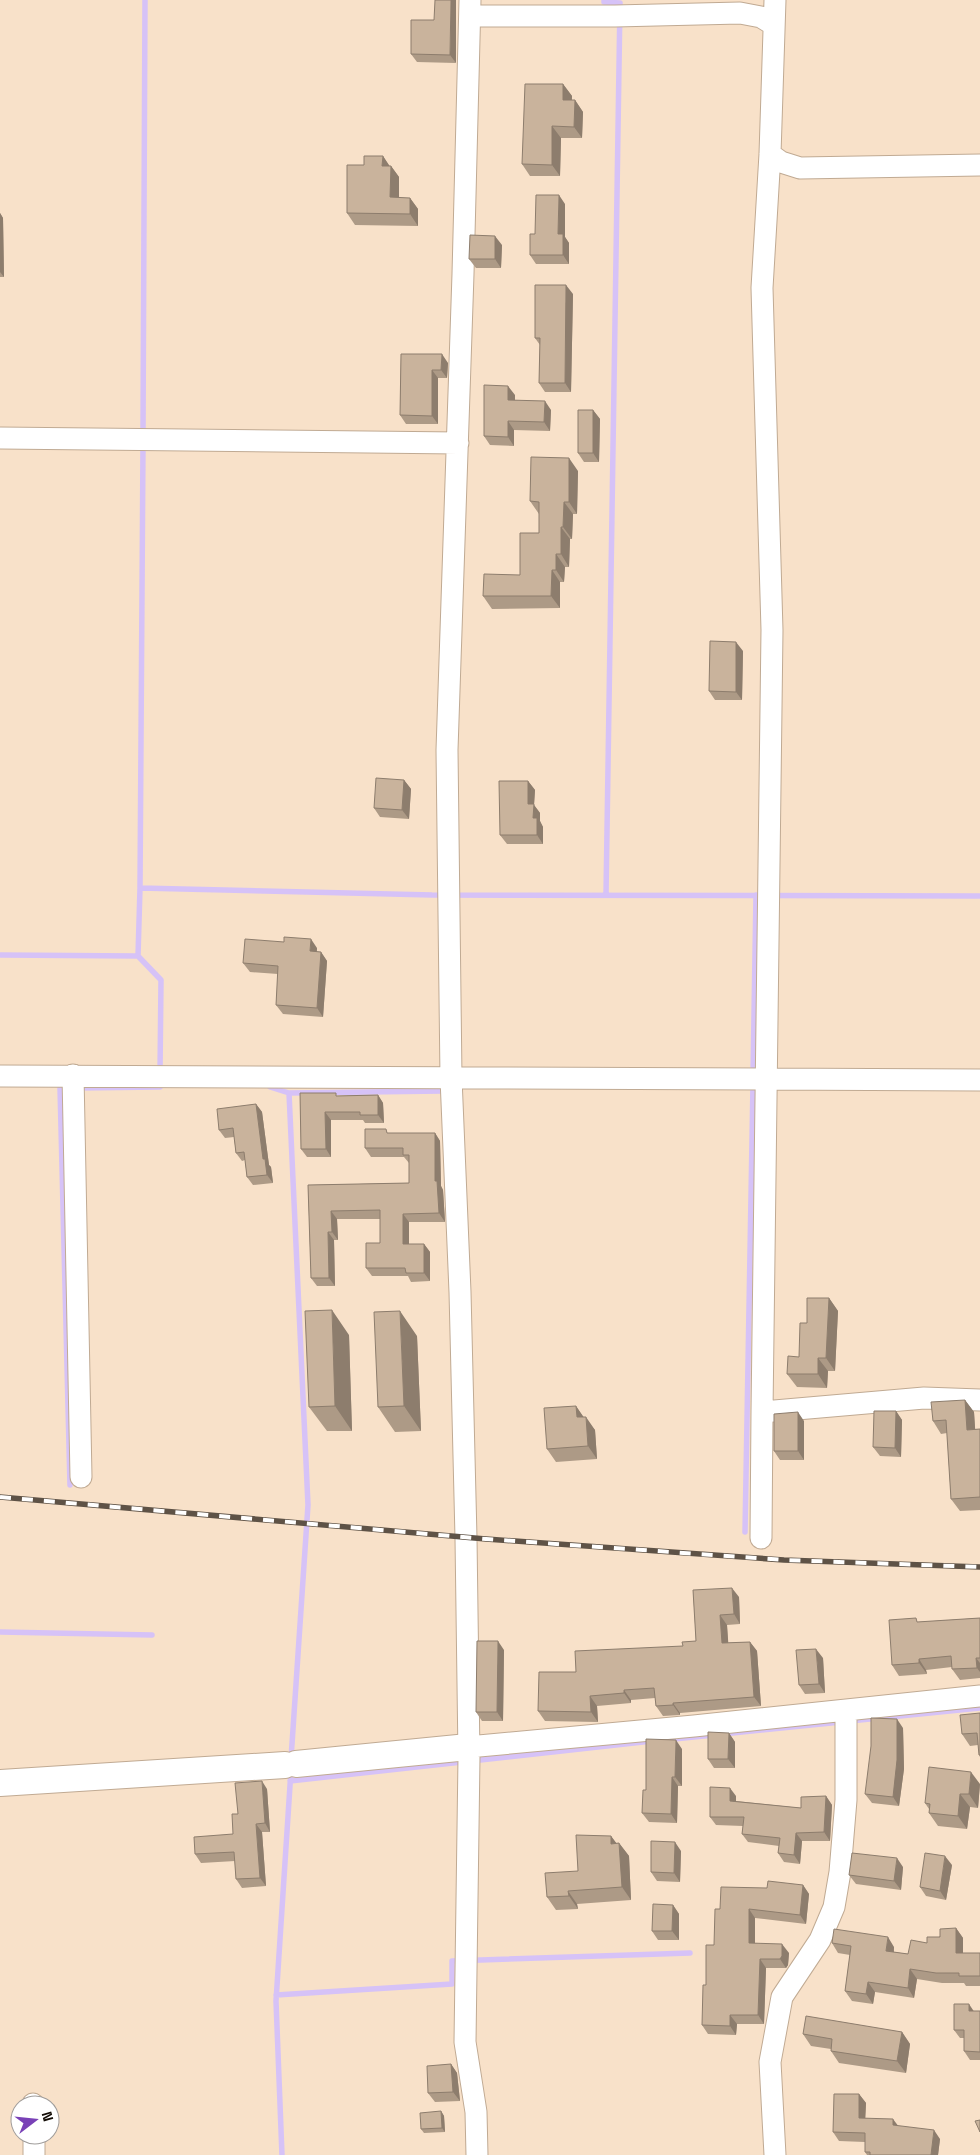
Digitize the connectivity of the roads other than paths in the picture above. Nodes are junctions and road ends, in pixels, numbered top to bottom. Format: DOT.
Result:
graph roads {
  1 [pos="775,0"];
  2 [pos="470,8"];
  3 [pos="774,25"];
  4 [pos="770,154"];
  5 [pos="980,165"];
  6 [pos="0,438"];
  7 [pos="458,443"];
  8 [pos="0,1076"];
  9 [pos="451,1078"];
  10 [pos="757,1079"];
  11 [pos="980,1080"];
  12 [pos="73,1084"];
  13 [pos="980,1400"];
  14 [pos="762,1412"];
  15 [pos="82,1477"];
  16 [pos="761,1538"];
  17 [pos="980,1696"];
  18 [pos="847,1716"];
  19 [pos="469,1757"];
  20 [pos="0,1784"];
  21 [pos="477,2155"];
  22 [pos="776,2155"];
  1 -- 3 [label="street"];
  2 -- 3 [label="street"];
  2 -- 7 [label="street"];
  3 -- 4 [label="street"];
  4 -- 5 [label="street"];
  4 -- 10 [label="street"];
  6 -- 7 [label="street"];
  7 -- 9 [label="street"];
  8 -- 12 [label="street"];
  9 -- 10 [label="street"];
  9 -- 12 [label="street"];
  9 -- 19 [label="street"];
  10 -- 11 [label="street"];
  10 -- 14 [label="street"];
  12 -- 15 [label="street"];
  13 -- 14 [label="street"];
  14 -- 16 [label="street"];
  17 -- 18 [label="street"];
  18 -- 19 [label="street"];
  18 -- 22 [label="street"];
  19 -- 20 [label="street"];
  19 -- 21 [label="street"];
}
